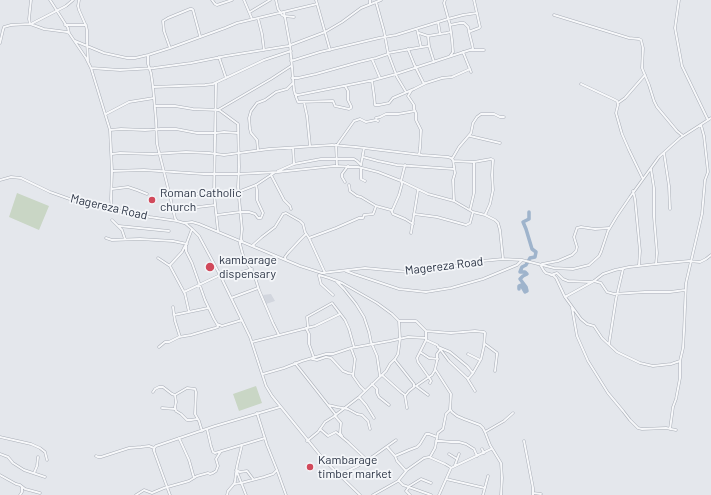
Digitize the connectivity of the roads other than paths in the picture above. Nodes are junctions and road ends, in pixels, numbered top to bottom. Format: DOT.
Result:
graph roads {
  1 [pos="31,0"];
  2 [pos="50,0"];
  3 [pos="72,0"];
  4 [pos="79,0"];
  5 [pos="212,0"];
  6 [pos="232,0"];
  7 [pos="270,0"];
  8 [pos="276,0"];
  9 [pos="316,0"];
  10 [pos="370,0"];
  11 [pos="381,0"];
  12 [pos="445,0"];
  13 [pos="474,0"];
  14 [pos="679,0"];
  15 [pos="246,1"];
  16 [pos="376,2"];
  17 [pos="317,4"];
  18 [pos="370,4"];
  19 [pos="57,10"];
  20 [pos="250,12"];
  21 [pos="280,12"];
  22 [pos="284,12"];
  23 [pos="477,13"];
  24 [pos="554,15"];
  25 [pos="285,16"];
  26 [pos="294,17"];
  27 [pos="258,18"];
  28 [pos="448,19"];
  29 [pos="252,20"];
  30 [pos="438,22"];
  31 [pos="31,24"];
  32 [pos="65,25"];
  33 [pos="86,25"];
  34 [pos="450,25"];
  35 [pos="417,28"];
  36 [pos="324,32"];
  37 [pos="451,32"];
  38 [pos="470,32"];
  39 [pos="69,33"];
  40 [pos="418,33"];
  41 [pos="440,34"];
  42 [pos="200,36"];
  43 [pos="428,36"];
  44 [pos="384,37"];
  45 [pos="75,41"];
  46 [pos="0,43"];
  47 [pos="290,45"];
  48 [pos="87,46"];
  49 [pos="429,46"];
  50 [pos="421,47"];
  51 [pos="170,48"];
  52 [pos="408,49"];
  53 [pos="264,50"];
  54 [pos="330,50"];
  55 [pos="470,50"];
  56 [pos="484,50"];
  57 [pos="291,51"];
  58 [pos="463,52"];
  59 [pos="388,54"];
  60 [pos="148,55"];
  61 [pos="450,56"];
  62 [pos="219,57"];
  63 [pos="372,59"];
  64 [pos="291,60"];
  65 [pos="88,62"];
  66 [pos="434,62"];
  67 [pos="291,65"];
  68 [pos="415,67"];
  69 [pos="91,68"];
  70 [pos="149,68"];
  71 [pos="470,69"];
  72 [pos="471,72"];
  73 [pos="396,74"];
  74 [pos="645,75"];
  75 [pos="226,78"];
  76 [pos="292,78"];
  77 [pos="380,78"];
  78 [pos="372,81"];
  79 [pos="216,83"];
  80 [pos="293,83"];
  81 [pos="424,84"];
  82 [pos="581,84"];
  83 [pos="345,86"];
  84 [pos="153,87"];
  85 [pos="411,90"];
  86 [pos="406,92"];
  87 [pos="296,95"];
  88 [pos="154,98"];
  89 [pos="304,102"];
  90 [pos="618,103"];
  91 [pos="155,106"];
  92 [pos="215,110"];
  93 [pos="219,110"];
  94 [pos="415,111"];
  95 [pos="106,114"];
  96 [pos="504,117"];
  97 [pos="376,118"];
  98 [pos="711,118"];
  99 [pos="708,120"];
  100 [pos="378,121"];
  101 [pos="701,125"];
  102 [pos="157,129"];
  103 [pos="110,130"];
  104 [pos="214,133"];
  105 [pos="238,133"];
  106 [pos="469,136"];
  107 [pos="683,136"];
  108 [pos="500,143"];
  109 [pos="337,145"];
  110 [pos="310,146"];
  111 [pos="293,147"];
  112 [pos="364,148"];
  113 [pos="258,150"];
  114 [pos="159,153"];
  115 [pos="239,153"];
  116 [pos="664,153"];
  117 [pos="112,154"];
  118 [pos="215,154"];
  119 [pos="419,155"];
  120 [pos="363,157"];
  121 [pos="337,158"];
  122 [pos="452,160"];
  123 [pos="474,162"];
  124 [pos="294,164"];
  125 [pos="405,165"];
  126 [pos="337,166"];
  127 [pos="348,166"];
  128 [pos="361,167"];
  129 [pos="651,168"];
  130 [pos="454,169"];
  131 [pos="112,170"];
  132 [pos="164,172"];
  133 [pos="276,172"];
  134 [pos="214,174"];
  135 [pos="238,174"];
  136 [pos="271,175"];
  137 [pos="643,179"];
  138 [pos="0,180"];
  139 [pos="364,181"];
  140 [pos="401,181"];
  141 [pos="345,182"];
  142 [pos="256,185"];
  143 [pos="349,185"];
  144 [pos="112,189"];
  145 [pos="418,190"];
  146 [pos="634,191"];
  147 [pos="238,192"];
  148 [pos="146,194"];
  149 [pos="214,194"];
  150 [pos="170,196"];
  151 [pos="454,201"];
  152 [pos="215,205"];
  153 [pos="376,206"];
  154 [pos="112,209"];
  155 [pos="291,209"];
  156 [pos="670,209"];
  157 [pos="173,210"];
  158 [pos="470,210"];
  159 [pos="392,211"];
  160 [pos="240,212"];
  161 [pos="473,212"];
  162 [pos="414,214"];
  163 [pos="217,215"];
  164 [pos="485,215"];
  165 [pos="112,220"];
  166 [pos="177,221"];
  167 [pos="184,222"];
  168 [pos="412,224"];
  169 [pos="119,226"];
  170 [pos="610,228"];
  171 [pos="192,229"];
  172 [pos="218,231"];
  173 [pos="168,232"];
  174 [pos="411,233"];
  175 [pos="306,234"];
  176 [pos="106,238"];
  177 [pos="309,238"];
  178 [pos="125,239"];
  179 [pos="242,241"];
  180 [pos="186,244"];
  181 [pos="254,246"];
  182 [pos="711,256"];
  183 [pos="158,258"];
  184 [pos="503,259"];
  185 [pos="286,260"];
  186 [pos="522,260"];
  187 [pos="691,262"];
  188 [pos="656,264"];
  189 [pos="170,265"];
  190 [pos="640,265"];
  191 [pos="542,266"];
  192 [pos="623,268"];
  193 [pos="252,269"];
  194 [pos="346,270"];
  195 [pos="319,274"];
  196 [pos="325,274"];
  197 [pos="220,275"];
  198 [pos="551,275"];
  199 [pos="222,279"];
  200 [pos="336,281"];
  201 [pos="593,282"];
  202 [pos="200,284"];
  203 [pos="258,288"];
  204 [pos="685,290"];
  205 [pos="184,292"];
  206 [pos="617,294"];
  207 [pos="333,295"];
  208 [pos="565,297"];
  209 [pos="231,298"];
  210 [pos="173,307"];
  211 [pos="572,307"];
  212 [pos="208,308"];
  213 [pos="189,312"];
  214 [pos="340,314"];
  215 [pos="174,315"];
  216 [pos="242,320"];
  217 [pos="400,321"];
  218 [pos="217,324"];
  219 [pos="307,328"];
  220 [pos="426,331"];
  221 [pos="279,335"];
  222 [pos="180,337"];
  223 [pos="400,339"];
  224 [pos="426,339"];
  225 [pos="252,342"];
  226 [pos="372,344"];
  227 [pos="484,344"];
  228 [pos="609,344"];
  229 [pos="159,347"];
  230 [pos="352,347"];
  231 [pos="439,348"];
  232 [pos="420,352"];
  233 [pos="468,354"];
  234 [pos="312,358"];
  235 [pos="395,359"];
  236 [pos="438,359"];
  237 [pos="480,360"];
  238 [pos="680,361"];
  239 [pos="295,363"];
  240 [pos="435,370"];
  241 [pos="495,371"];
  242 [pos="262,374"];
  243 [pos="353,374"];
  244 [pos="473,374"];
  245 [pos="381,376"];
  246 [pos="429,377"];
  247 [pos="468,379"];
  248 [pos="430,383"];
  249 [pos="372,384"];
  250 [pos="415,386"];
  251 [pos="365,391"];
  252 [pos="475,391"];
  253 [pos="153,392"];
  254 [pos="175,395"];
  255 [pos="405,395"];
  256 [pos="428,395"];
  257 [pos="358,397"];
  258 [pos="327,405"];
  259 [pos="390,405"];
  260 [pos="280,407"];
  261 [pos="162,408"];
  262 [pos="407,408"];
  263 [pos="175,409"];
  264 [pos="345,409"];
  265 [pos="450,410"];
  266 [pos="257,413"];
  267 [pos="513,413"];
  268 [pos="335,415"];
  269 [pos="374,418"];
  270 [pos="197,419"];
  271 [pos="207,429"];
  272 [pos="319,429"];
  273 [pos="370,429"];
  274 [pos="670,429"];
  275 [pos="676,430"];
  276 [pos="202,431"];
  277 [pos="485,432"];
  278 [pos="0,437"];
  279 [pos="342,437"];
  280 [pos="437,437"];
  281 [pos="179,438"];
  282 [pos="265,438"];
  283 [pos="307,440"];
  284 [pos="396,440"];
  285 [pos="436,441"];
  286 [pos="524,441"];
  287 [pos="242,445"];
  288 [pos="387,447"];
  289 [pos="154,448"];
  290 [pos="482,449"];
  291 [pos="492,449"];
  292 [pos="222,451"];
  293 [pos="484,453"];
  294 [pos="0,454"];
  295 [pos="449,454"];
  296 [pos="459,454"];
  297 [pos="96,456"];
  298 [pos="395,456"];
  299 [pos="477,456"];
  300 [pos="430,457"];
  301 [pos="38,458"];
  302 [pos="457,458"];
  303 [pos="47,460"];
  304 [pos="367,460"];
  305 [pos="454,466"];
  306 [pos="450,468"];
  307 [pos="236,470"];
  308 [pos="277,470"];
  309 [pos="406,472"];
  310 [pos="34,473"];
  311 [pos="0,475"];
  312 [pos="339,475"];
  313 [pos="488,476"];
  314 [pos="45,477"];
  315 [pos="194,478"];
  316 [pos="446,479"];
  317 [pos="254,480"];
  318 [pos="399,481"];
  319 [pos="241,483"];
  320 [pos="431,483"];
  321 [pos="234,484"];
  322 [pos="22,487"];
  323 [pos="167,487"];
  324 [pos="408,487"];
  325 [pos="485,488"];
  326 [pos="40,493"];
  327 [pos="427,494"];
  328 [pos="533,494"];
  329 [pos="541,494"];
  330 [pos="20,495"];
  331 [pos="136,495"];
  332 [pos="170,495"];
  333 [pos="227,495"];
  334 [pos="246,495"];
  335 [pos="286,495"];
  336 [pos="360,495"];
  337 [pos="373,495"];
  338 [pos="410,495"];
  339 [pos="430,495"];
  340 [pos="439,495"];
  341 [pos="483,495"];
  342 [pos="501,495"];
  1 -- 31 [label="street"];
  2 -- 19 [label="street"];
  3 -- 19 [label="street"];
  4 -- 33 [label="street"];
  5 -- 6 [label="street"];
  7 -- 20 [label="street"];
  8 -- 21 [label="street"];
  9 -- 17 [label="street"];
  10 -- 18 [label="street"];
  11 -- 16 [label="street"];
  12 -- 28 [label="street"];
  13 -- 23 [label="street"];
  14 -- 99 [label="street"];
  15 -- 20 [label="street"];
  16 -- 18 [label="street"];
  16 -- 44 [label="street"];
  17 -- 22 [label="street"];
  17 -- 36 [label="street"];
  18 -- 36 [label="street"];
  19 -- 31 [label="street"];
  19 -- 32 [label="street"];
  20 -- 29 [label="street"];
  21 -- 22 [label="street"];
  21 -- 25 [label="street"];
  21 -- 27 [label="street"];
  22 -- 25 [label="street"];
  23 -- 28 [label="street"];
  23 -- 38 [label="street"];
  24 -- 74 [label="street"];
  25 -- 26 [label="street"];
  25 -- 47 [label="street"];
  27 -- 29 [label="street"];
  27 -- 53 [label="street"];
  28 -- 30 [label="street"];
  28 -- 34 [label="street"];
  29 -- 42 [label="street"];
  30 -- 35 [label="street"];
  30 -- 41 [label="street"];
  31 -- 39 [label="street"];
  31 -- 46 [label="street"];
  32 -- 33 [label="street"];
  32 -- 39 [label="street"];
  33 -- 48 [label="street"];
  34 -- 37 [label="street"];
  34 -- 38 [label="street"];
  35 -- 40 [label="street"];
  35 -- 44 [label="street"];
  36 -- 47 [label="street"];
  36 -- 54 [label="street"];
  37 -- 41 [label="street"];
  37 -- 61 [label="street"];
  38 -- 55 [label="street"];
  39 -- 45 [label="street"];
  40 -- 43 [label="street"];
  40 -- 50 [label="street"];
  41 -- 43 [label="street"];
  42 -- 51 [label="street"];
  42 -- 51 [label="street"];
  43 -- 49 [label="street"];
  44 -- 54 [label="street"];
  44 -- 59 [label="street"];
  45 -- 48 [label="street"];
  45 -- 65 [label="street"];
  47 -- 53 [label="street"];
  47 -- 57 [label="street"];
  48 -- 60 [label="street"];
  48 -- 65 [label="street"];
  49 -- 50 [label="street"];
  49 -- 66 [label="street"];
  50 -- 52 [label="street"];
  51 -- 60 [label="street"];
  52 -- 59 [label="street"];
  52 -- 68 [label="street"];
  53 -- 62 [label="street"];
  54 -- 64 [label="street"];
  55 -- 56 [label="street"];
  55 -- 58 [label="street"];
  57 -- 64 [label="street"];
  57 -- 75 [label="street"];
  58 -- 61 [label="street"];
  58 -- 71 [label="street"];
  59 -- 63 [label="street"];
  59 -- 73 [label="street"];
  60 -- 70 [label="street"];
  61 -- 66 [label="street"];
  62 -- 70 [label="street"];
  62 -- 75 [label="street"];
  63 -- 76 [label="street"];
  63 -- 77 [label="street"];
  64 -- 67 [label="street"];
  65 -- 69 [label="street"];
  66 -- 68 [label="street"];
  67 -- 76 [label="street"];
  67 -- 93 [label="street"];
  68 -- 73 [label="street"];
  68 -- 81 [label="street"];
  69 -- 70 [label="street"];
  69 -- 95 [label="street"];
  70 -- 84 [label="street"];
  71 -- 72 [label="street"];
  71 -- 81 [label="street"];
  73 -- 77 [label="street"];
  73 -- 86 [label="street"];
  74 -- 90 [label="street"];
  74 -- 107 [label="street"];
  75 -- 79 [label="street"];
  76 -- 80 [label="street"];
  77 -- 78 [label="street"];
  78 -- 83 [label="street"];
  78 -- 86 [label="street"];
  79 -- 84 [label="street"];
  79 -- 92 [label="street"];
  80 -- 87 [label="street"];
  80 -- 113 [label="street"];
  81 -- 85 [label="street"];
  82 -- 90 [label="street"];
  83 -- 87 [label="street"];
  83 -- 89 [label="street"];
  84 -- 88 [label="street"];
  85 -- 86 [label="street"];
  85 -- 94 [label="street"];
  87 -- 89 [label="street"];
  88 -- 91 [label="street"];
  88 -- 95 [label="street"];
  89 -- 110 [label="street"];
  90 -- 137 [label="street"];
  91 -- 92 [label="street"];
  91 -- 102 [label="street"];
  92 -- 93 [label="street"];
  92 -- 104 [label="street"];
  93 -- 105 [label="street"];
  94 -- 97 [label="street"];
  94 -- 119 [label="street"];
  95 -- 103 [label="street"];
  96 -- 106 [label="street"];
  98 -- 99 [label="street, Magereza Road"];
  99 -- 101 [label="street, Magereza Road"];
  100 -- 109 [label="street"];
  101 -- 107 [label="street, Magereza Road"];
  101 -- 187 [label="street"];
  102 -- 103 [label="street"];
  102 -- 104 [label="street"];
  102 -- 114 [label="street"];
  103 -- 117 [label="street"];
  104 -- 105 [label="street"];
  104 -- 118 [label="street"];
  105 -- 115 [label="street"];
  106 -- 108 [label="street"];
  106 -- 122 [label="street"];
  107 -- 116 [label="street, Magereza Road"];
  109 -- 110 [label="street"];
  109 -- 112 [label="street"];
  109 -- 121 [label="street"];
  110 -- 111 [label="street"];
  111 -- 113 [label="street"];
  111 -- 124 [label="street"];
  112 -- 119 [label="street"];
  112 -- 120 [label="street"];
  113 -- 115 [label="street"];
  114 -- 117 [label="street"];
  114 -- 118 [label="street"];
  114 -- 132 [label="street"];
  115 -- 118 [label="street"];
  115 -- 135 [label="street"];
  116 -- 129 [label="street, Magereza Road"];
  116 -- 156 [label="street"];
  117 -- 131 [label="street"];
  118 -- 134 [label="street"];
  119 -- 122 [label="street"];
  120 -- 125 [label="street"];
  120 -- 128 [label="street"];
  121 -- 124 [label="street"];
  121 -- 126 [label="street"];
  121 -- 128 [label="street"];
  122 -- 123 [label="street"];
  122 -- 130 [label="street"];
  123 -- 158 [label="street"];
  123 -- 164 [label="street"];
  124 -- 133 [label="street"];
  125 -- 130 [label="street"];
  125 -- 140 [label="street"];
  126 -- 127 [label="street"];
  126 -- 133 [label="street"];
  127 -- 128 [label="street"];
  127 -- 141 [label="street"];
  128 -- 139 [label="street"];
  128 -- 140 [label="street"];
  129 -- 137 [label="street, Magereza Road"];
  129 -- 188 [label="street"];
  130 -- 151 [label="street"];
  131 -- 132 [label="street"];
  131 -- 144 [label="street"];
  132 -- 134 [label="street"];
  132 -- 150 [label="street"];
  133 -- 135 [label="street"];
  133 -- 136 [label="street"];
  134 -- 135 [label="street"];
  134 -- 149 [label="street"];
  135 -- 147 [label="street"];
  136 -- 142 [label="street"];
  136 -- 155 [label="street"];
  137 -- 146 [label="street, Magereza Road"];
  138 -- 154 [label="street, Magereza Road"];
  140 -- 145 [label="street"];
  140 -- 159 [label="street"];
  142 -- 147 [label="street"];
  142 -- 160 [label="street"];
  143 -- 153 [label="street"];
  144 -- 148 [label="street"];
  144 -- 154 [label="street"];
  145 -- 151 [label="street"];
  145 -- 162 [label="street"];
  146 -- 170 [label="street, Magereza Road"];
  146 -- 190 [label="street"];
  147 -- 149 [label="street"];
  147 -- 160 [label="street"];
  149 -- 150 [label="street"];
  149 -- 152 [label="street"];
  150 -- 157 [label="street"];
  151 -- 158 [label="street"];
  152 -- 157 [label="street"];
  152 -- 163 [label="street"];
  153 -- 159 [label="street"];
  153 -- 177 [label="street"];
  154 -- 166 [label="street, Magereza Road"];
  157 -- 166 [label="street"];
  158 -- 161 [label="street"];
  159 -- 168 [label="street"];
  160 -- 163 [label="street"];
  160 -- 179 [label="street"];
  161 -- 162 [label="street"];
  161 -- 164 [label="street"];
  162 -- 168 [label="street"];
  163 -- 172 [label="street"];
  164 -- 184 [label="street"];
  165 -- 169 [label="street"];
  166 -- 167 [label="street, Magereza Road"];
  167 -- 171 [label="street"];
  167 -- 172 [label="street, Magereza Road"];
  168 -- 174 [label="street"];
  169 -- 173 [label="street"];
  169 -- 178 [label="street"];
  170 -- 191 [label="street, Magereza Road"];
  170 -- 191 [label="street"];
  171 -- 180 [label="street"];
  171 -- 197 [label="street"];
  172 -- 179 [label="street, Magereza Road"];
  175 -- 177 [label="street"];
  175 -- 181 [label="street"];
  175 -- 185 [label="street"];
  176 -- 178 [label="street"];
  177 -- 196 [label="street"];
  178 -- 180 [label="street"];
  179 -- 181 [label="street, Magereza Road"];
  179 -- 193 [label="street"];
  180 -- 189 [label="street"];
  180 -- 202 [label="street"];
  181 -- 185 [label="street, Magereza Road"];
  182 -- 187 [label="street"];
  183 -- 189 [label="street"];
  184 -- 186 [label="street, Magereza Road"];
  184 -- 194 [label="street, Magereza Road"];
  185 -- 195 [label="street, Magereza Road"];
  186 -- 191 [label="street, Magereza Road"];
  186 -- 194 [label="street"];
  187 -- 188 [label="street"];
  187 -- 204 [label="street"];
  188 -- 190 [label="street"];
  189 -- 205 [label="street"];
  190 -- 192 [label="street"];
  191 -- 198 [label="street"];
  192 -- 201 [label="street"];
  192 -- 206 [label="street"];
  193 -- 199 [label="street"];
  193 -- 203 [label="street"];
  194 -- 196 [label="street, Magereza Road"];
  195 -- 196 [label="street, Magereza Road"];
  195 -- 200 [label="street"];
  195 -- 207 [label="street"];
  197 -- 199 [label="street"];
  197 -- 202 [label="street"];
  198 -- 201 [label="street"];
  198 -- 208 [label="street"];
  199 -- 209 [label="street"];
  200 -- 217 [label="street"];
  200 -- 226 [label="street"];
  201 -- 206 [label="street"];
  201 -- 208 [label="street"];
  202 -- 205 [label="street"];
  202 -- 212 [label="street"];
  203 -- 209 [label="street"];
  203 -- 221 [label="street"];
  204 -- 206 [label="street"];
  204 -- 238 [label="street"];
  205 -- 213 [label="street"];
  206 -- 228 [label="street"];
  208 -- 211 [label="street"];
  209 -- 216 [label="street"];
  210 -- 215 [label="street"];
  211 -- 228 [label="street"];
  211 -- 274 [label="street"];
  212 -- 213 [label="street"];
  212 -- 218 [label="street"];
  213 -- 215 [label="street"];
  214 -- 219 [label="street"];
  214 -- 219 [label="street"];
  214 -- 230 [label="street"];
  215 -- 222 [label="street"];
  216 -- 218 [label="street"];
  216 -- 225 [label="street"];
  217 -- 220 [label="street"];
  217 -- 223 [label="street"];
  218 -- 222 [label="street"];
  219 -- 221 [label="street"];
  219 -- 234 [label="street"];
  220 -- 224 [label="street"];
  220 -- 227 [label="street"];
  221 -- 225 [label="street"];
  222 -- 229 [label="street"];
  223 -- 224 [label="street"];
  223 -- 226 [label="street"];
  223 -- 235 [label="street"];
  224 -- 231 [label="street"];
  224 -- 232 [label="street"];
  225 -- 242 [label="street"];
  226 -- 230 [label="street"];
  226 -- 245 [label="street"];
  227 -- 237 [label="street"];
  227 -- 241 [label="street"];
  228 -- 238 [label="street"];
  230 -- 234 [label="street"];
  230 -- 243 [label="street"];
  231 -- 236 [label="street"];
  231 -- 244 [label="street"];
  231 -- 247 [label="street"];
  232 -- 236 [label="street"];
  232 -- 246 [label="street"];
  233 -- 237 [label="street"];
  234 -- 239 [label="street"];
  234 -- 243 [label="street"];
  235 -- 245 [label="street"];
  235 -- 250 [label="street"];
  236 -- 240 [label="street"];
  237 -- 244 [label="street"];
  238 -- 274 [label="street"];
  239 -- 242 [label="street"];
  239 -- 258 [label="street"];
  240 -- 246 [label="street"];
  240 -- 265 [label="street"];
  242 -- 260 [label="street"];
  243 -- 251 [label="street"];
  244 -- 247 [label="street"];
  245 -- 249 [label="street"];
  245 -- 255 [label="street"];
  246 -- 248 [label="street"];
  246 -- 250 [label="street"];
  247 -- 252 [label="street"];
  249 -- 251 [label="street"];
  249 -- 259 [label="street"];
  250 -- 255 [label="street"];
  250 -- 256 [label="street"];
  251 -- 257 [label="street"];
  253 -- 254 [label="street"];
  254 -- 263 [label="street"];
  254 -- 270 [label="street"];
  255 -- 262 [label="street"];
  257 -- 264 [label="street"];
  257 -- 269 [label="street"];
  258 -- 264 [label="street"];
  258 -- 268 [label="street"];
  260 -- 266 [label="street"];
  260 -- 283 [label="street"];
  261 -- 263 [label="street"];
  263 -- 270 [label="street"];
  264 -- 268 [label="street"];
  264 -- 273 [label="street"];
  265 -- 277 [label="street"];
  265 -- 280 [label="street"];
  266 -- 271 [label="street"];
  266 -- 282 [label="street"];
  267 -- 277 [label="street"];
  268 -- 272 [label="street"];
  268 -- 279 [label="street"];
  270 -- 276 [label="street"];
  271 -- 276 [label="street"];
  271 -- 292 [label="street"];
  272 -- 279 [label="street"];
  272 -- 283 [label="street"];
  274 -- 275 [label="street"];
  276 -- 281 [label="street"];
  277 -- 291 [label="street"];
  278 -- 303 [label="street"];
  279 -- 304 [label="street"];
  280 -- 285 [label="street"];
  280 -- 298 [label="street"];
  281 -- 289 [label="street"];
  281 -- 315 [label="street"];
  282 -- 287 [label="street"];
  282 -- 308 [label="street"];
  283 -- 312 [label="street"];
  284 -- 288 [label="street"];
  285 -- 299 [label="street"];
  285 -- 300 [label="street"];
  286 -- 328 [label="street"];
  287 -- 292 [label="street"];
  287 -- 307 [label="street"];
  288 -- 298 [label="street"];
  288 -- 304 [label="street"];
  289 -- 297 [label="street"];
  289 -- 323 [label="street"];
  290 -- 293 [label="street"];
  291 -- 293 [label="street"];
  291 -- 342 [label="street"];
  292 -- 315 [label="street"];
  293 -- 299 [label="street"];
  294 -- 310 [label="street"];
  295 -- 302 [label="street"];
  296 -- 302 [label="street"];
  298 -- 309 [label="street"];
  299 -- 305 [label="street"];
  300 -- 306 [label="street"];
  300 -- 309 [label="street"];
  301 -- 310 [label="street"];
  302 -- 305 [label="street"];
  304 -- 312 [label="street"];
  305 -- 306 [label="street"];
  306 -- 316 [label="street"];
  307 -- 317 [label="street"];
  307 -- 319 [label="street"];
  307 -- 321 [label="street"];
  308 -- 317 [label="street"];
  308 -- 335 [label="street"];
  309 -- 318 [label="street"];
  310 -- 314 [label="street"];
  311 -- 322 [label="street"];
  312 -- 336 [label="street"];
  313 -- 325 [label="street"];
  315 -- 323 [label="street"];
  316 -- 325 [label="street"];
  316 -- 340 [label="street"];
  317 -- 319 [label="street"];
  318 -- 324 [label="street"];
  318 -- 337 [label="street"];
  319 -- 321 [label="street"];
  319 -- 334 [label="street"];
  320 -- 324 [label="street"];
  321 -- 333 [label="street"];
  322 -- 326 [label="street"];
  322 -- 330 [label="street"];
  323 -- 331 [label="street"];
  323 -- 332 [label="street"];
  324 -- 327 [label="street"];
  324 -- 338 [label="street"];
  325 -- 341 [label="street"];
  327 -- 339 [label="street"];
  328 -- 329 [label="street"];
}
